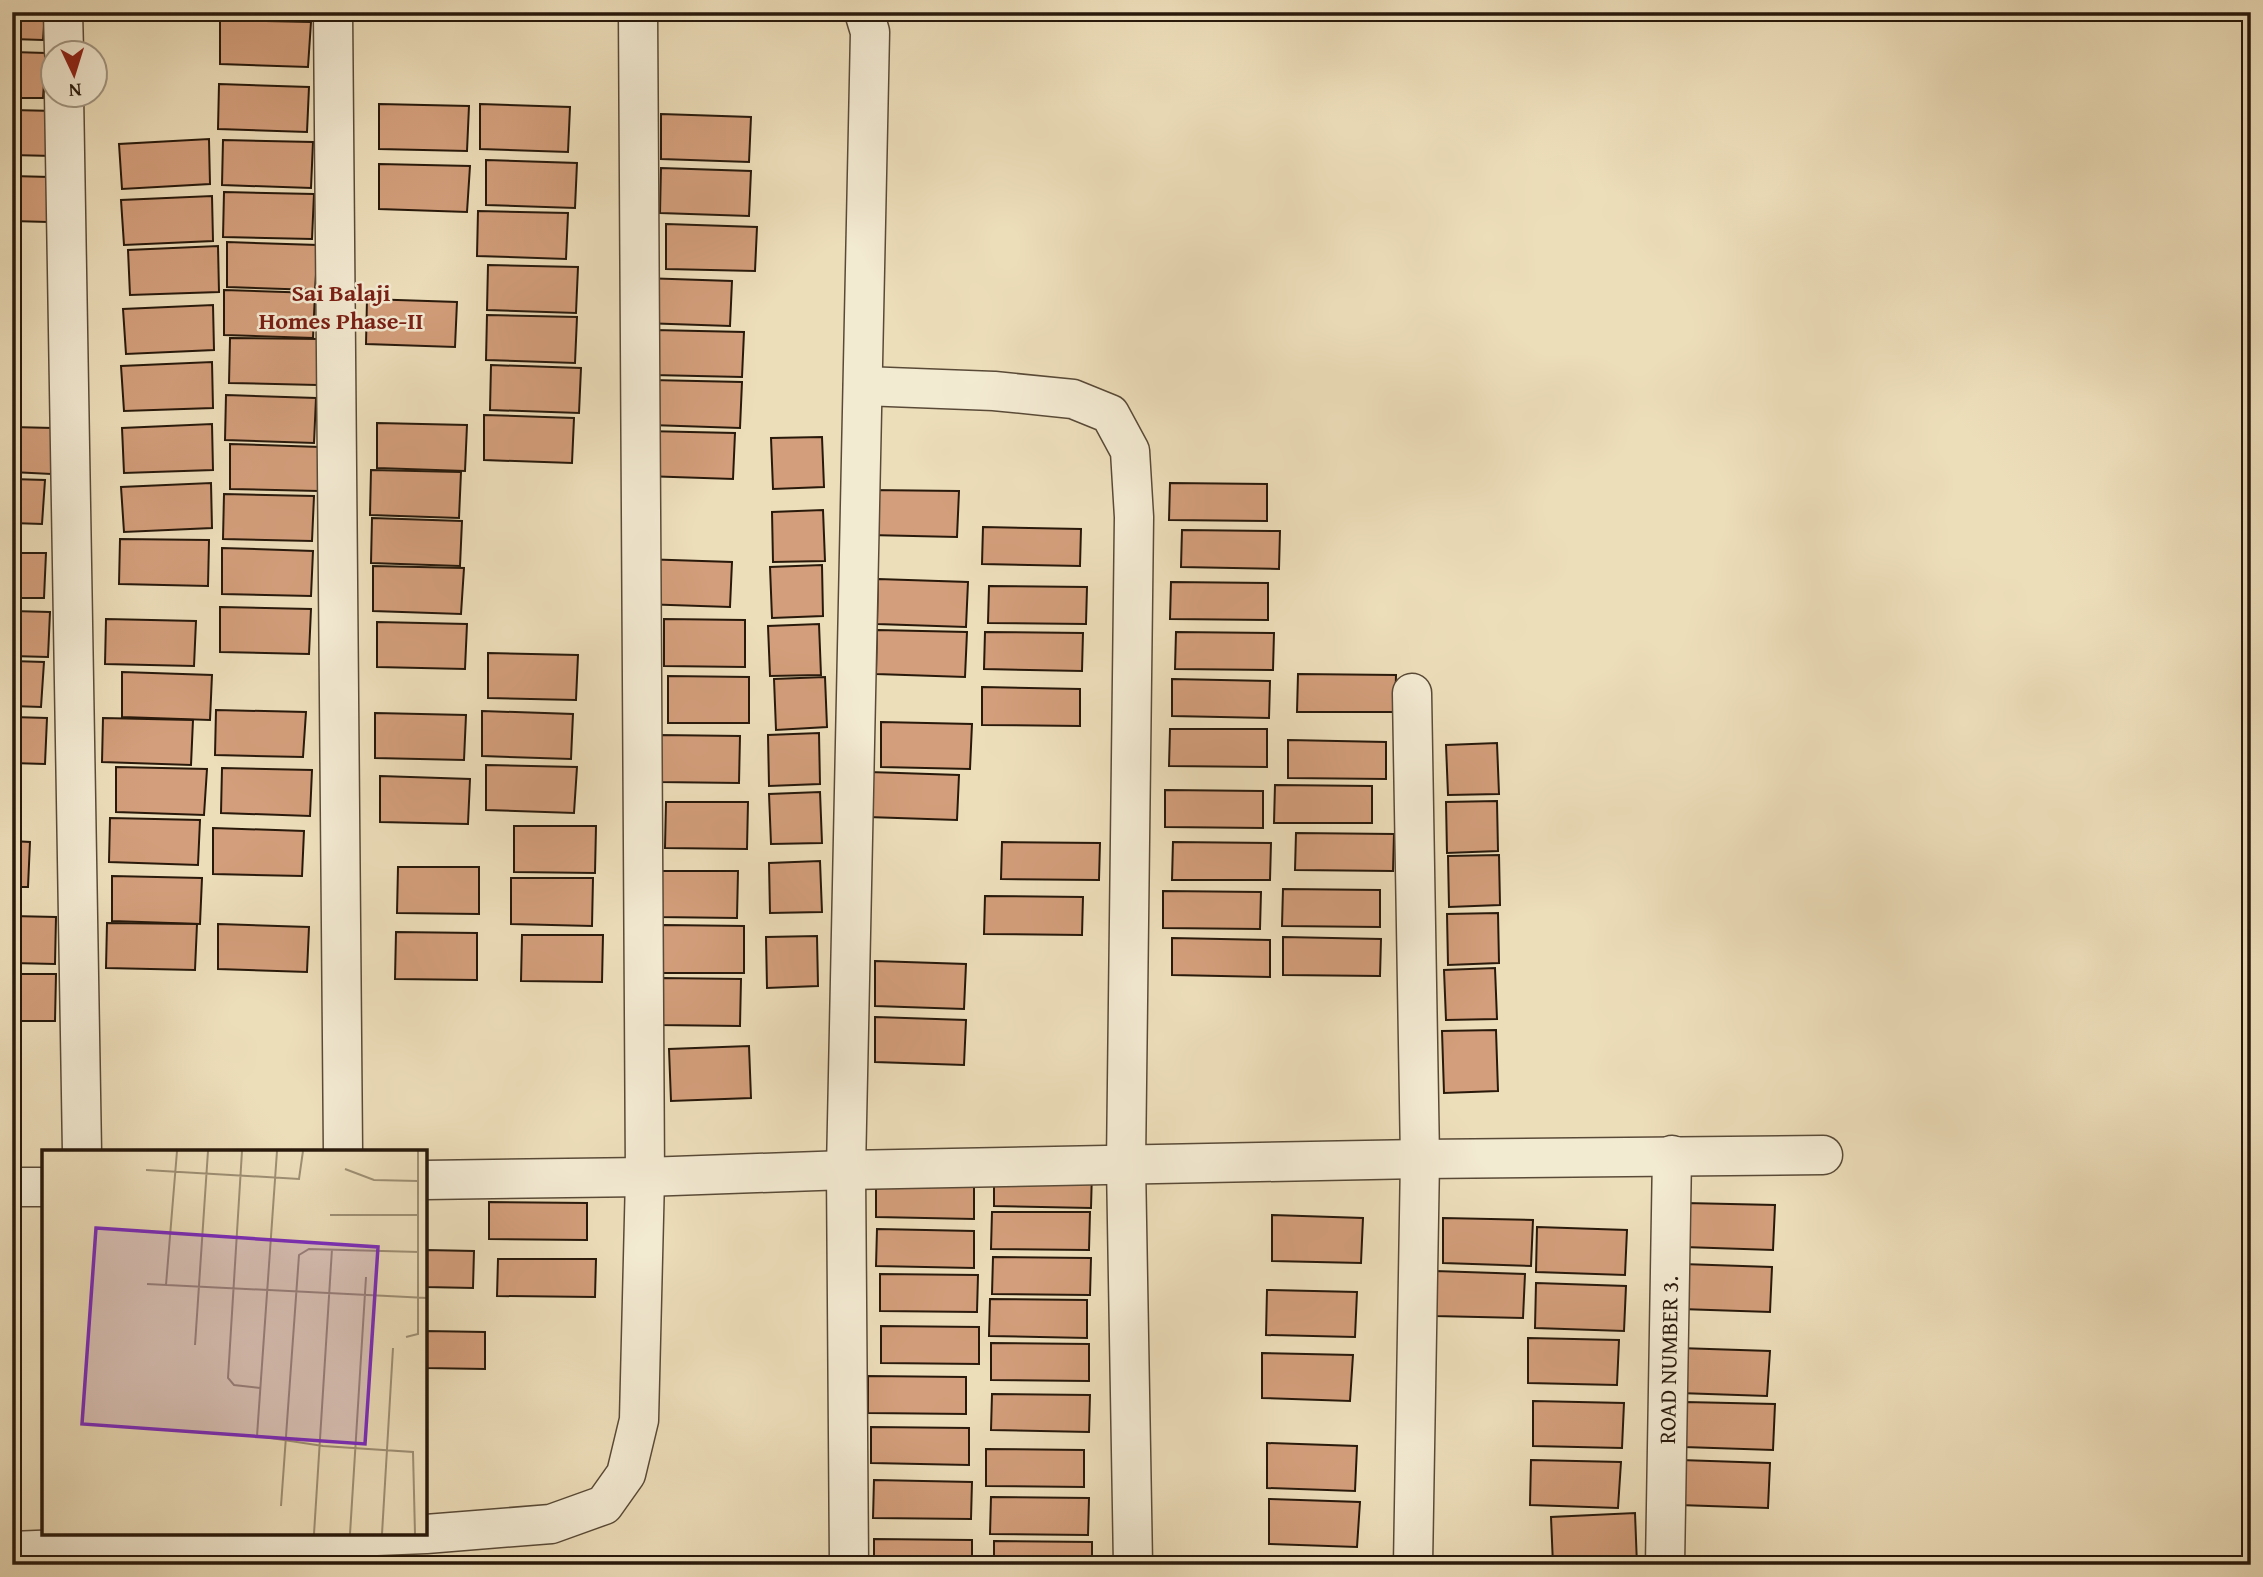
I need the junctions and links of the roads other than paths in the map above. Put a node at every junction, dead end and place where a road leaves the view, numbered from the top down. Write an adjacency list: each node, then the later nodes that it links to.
1 (63, 12): 5 (street)
2 (333, 12): 10 (street)
3 (638, 12): 16 (street)
4 (864, 12): 7 (street)
5 (64, 38)
6 (64, 108): 9 (street)
7 (863, 386): 14 (street); 15 (street)
8 (1412, 693): 13 (street)
9 (82, 1150)
10 (343, 1150)
11 (1672, 1155): 12 (street); 13 (street); 26 (street, ROAD NUMBER 3.)
12 (1824, 1155)
13 (1420, 1159): 14 (street); 25 (street)
14 (1126, 1164): 15 (street); 24 (street)
15 (846, 1170): 16 (street); 23 (street)
16 (645, 1177): 17 (street); 20 (street)
17 (427, 1180)
18 (12, 1187): 19 (street)
19 (42, 1187)
20 (427, 1534)
21 (368, 1535): 22 (street)
22 (12, 1551)
23 (849, 1565)
24 (1133, 1565)
25 (1413, 1565)
26 (1665, 1565)

